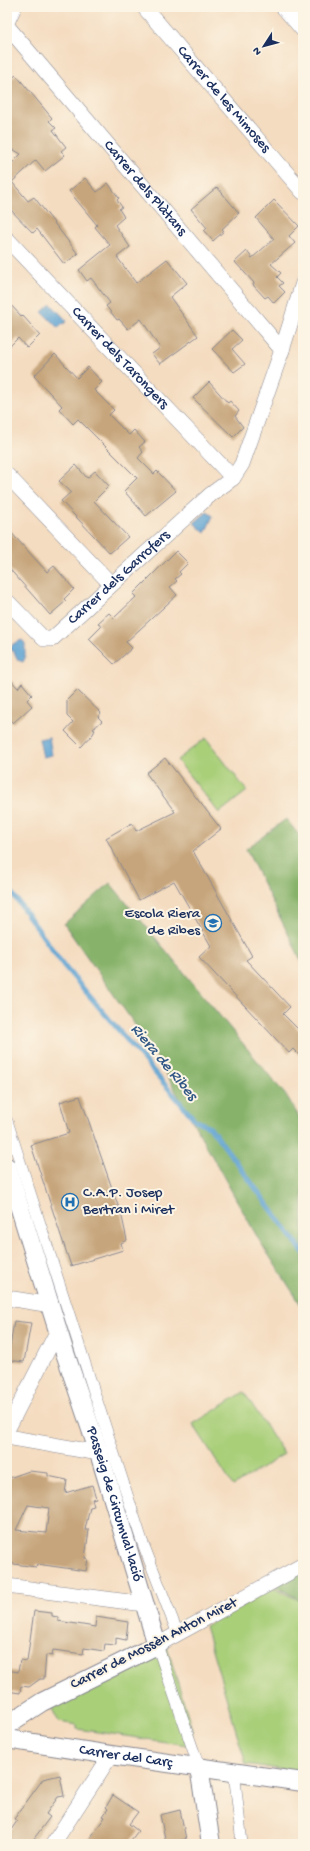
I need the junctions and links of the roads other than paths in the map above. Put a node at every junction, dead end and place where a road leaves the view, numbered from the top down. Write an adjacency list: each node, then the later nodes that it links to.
1 (14, 7): 5 (street)
2 (144, 7): 7 (street, Carrer de les Mimoses)
3 (283, 7): 4 (street)
4 (300, 20)
5 (7, 22)
6 (7, 26): 10 (street, Carrer dels Plàtans)
7 (303, 192)
8 (7, 239): 12 (street, Carrer dels Tarongers)
9 (303, 283): 10 (street)
10 (282, 350): 12 (street)
11 (7, 475): 13 (street)
12 (233, 478): 13 (street, Carrer dels Garrofers)
13 (111, 584): 14 (street, Carrer dels Garrofers)
14 (7, 601)
15 (7, 1121): 26 (street, Passeig de Circumval·lació)
16 (7, 1167): 18 (street, Passeig de Circumval·lació)
17 (7, 1298): 18 (street)
18 (51, 1305): 19 (street, Passeig de Circumval·lació)
19 (58, 1330): 20 (street); 22 (street, Passeig de Circumval·lació)
20 (7, 1430)
21 (7, 1437): 22 (street)
22 (99, 1453): 25 (street, Passeig de Circumval·lació)
23 (303, 1565): 26 (street, Carrer de Mossèn Anton Miret)
24 (7, 1586): 25 (street)
25 (144, 1604): 27 (street, Passeig de Circumval·lació)
26 (178, 1634): 27 (street, Carrer de Mossèn Anton Miret)
27 (157, 1645): 28 (street, Carrer de Mossèn Anton Miret); 31 (street, Passeig de Circumval·lació)
28 (7, 1725)
29 (7, 1739): 30 (street, Carrer del Carç)
30 (111, 1755): 31 (street, Carrer del Carç); 34 (street)
31 (199, 1767): 32 (street, Carrer del Carç); 35 (street, Passeig de Circumval·lació)
32 (239, 1772): 33 (street, Carrer del Carç); 36 (street)
33 (303, 1782)
34 (53, 1844)
35 (211, 1844)
36 (242, 1844)

